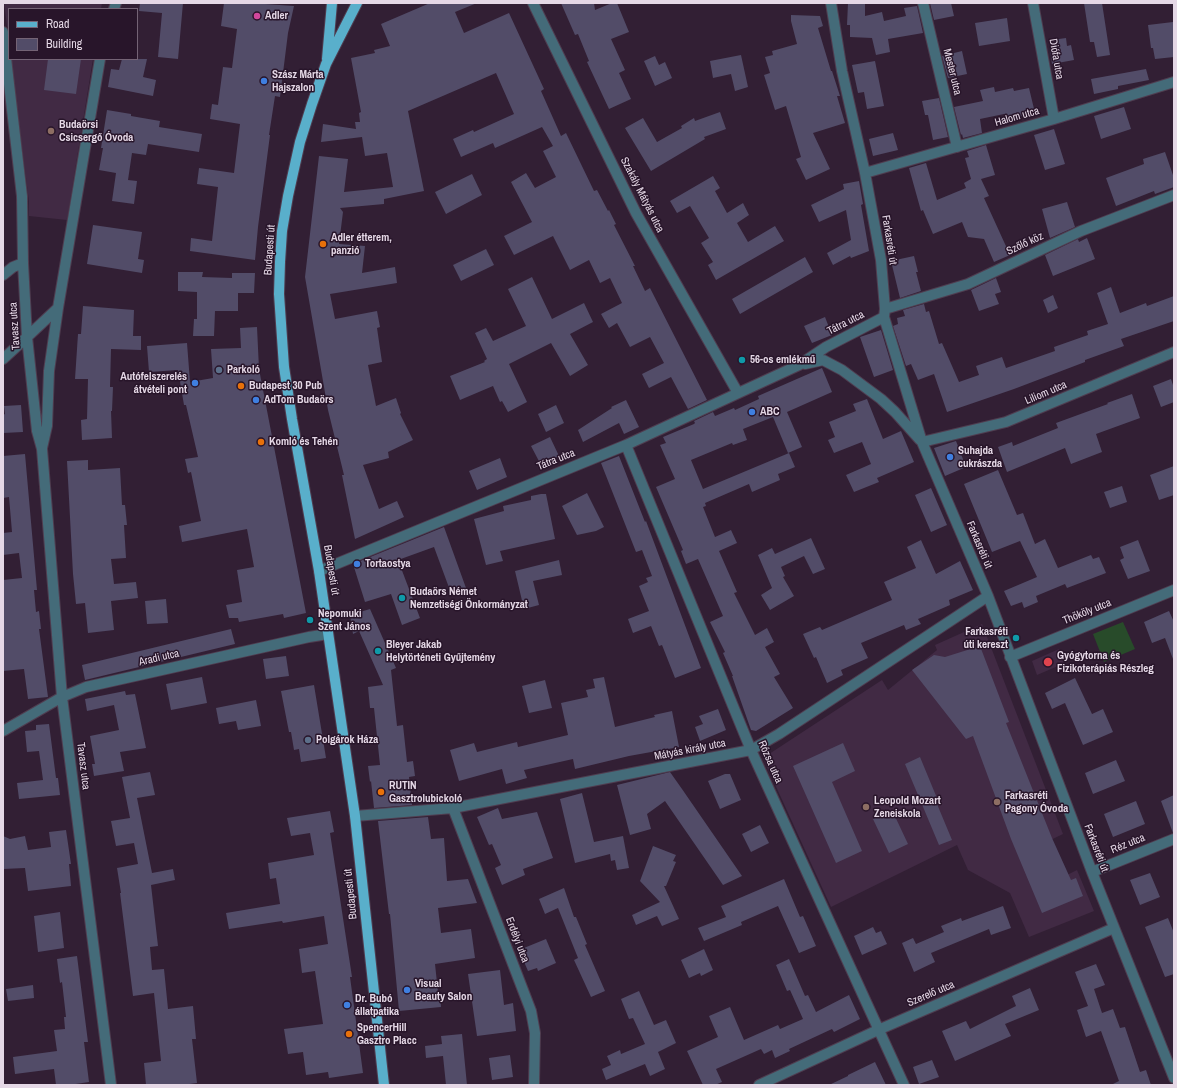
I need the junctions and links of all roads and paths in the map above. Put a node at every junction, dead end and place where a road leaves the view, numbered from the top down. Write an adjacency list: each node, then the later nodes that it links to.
1 (332, 3): 9 (main road, Budapesti út)
2 (357, 3): 9 (main road, Budapesti út)
3 (533, 3): 23 (street, Szakály Mátyás utca)
4 (831, 3): 13 (street, Farkasréti út)
5 (923, 3): 12 (street, Mester utca)
6 (1033, 3): 11 (street, Diófa utca)
7 (3, 32): 15 (street, Tavasz utca)
8 (100, 60): 17 (street, Tavasz utca)
9 (326, 64): 29 (main road, Budapesti út)
10 (1174, 82): 11 (street, Halom utca)
11 (1054, 119): 12 (street, Halom utca)
12 (957, 147): 13 (street, Halom utca)
13 (865, 173): 18 (street, Farkasréti út)
14 (1174, 195): 18 (street, Szőlő köz)
15 (23, 263): 16 (street); 19 (street, Tavasz utca)
16 (3, 275)
17 (58, 308): 19 (street); 28 (street, Tavasz utca)
18 (884, 313): 22 (street, Tátra utca); 24 (street, Farkasréti út)
19 (27, 337): 21 (street); 28 (street, Tavasz utca)
20 (1174, 352): 26 (street, Liliom utca)
21 (3, 359)
22 (799, 365): 23 (street, Tátra utca); 25 (street, Tátra utca)
23 (738, 393): 27 (street, Tátra utca)
24 (911, 406): 25 (street); 26 (street, Farkasréti út)
25 (895, 412): 26 (street, Tátra utca)
26 (922, 442): 31 (street, Farkasréti út)
27 (626, 444): 29 (street, Tátra utca); 36 (street, Rózsa utca)
28 (42, 450): 34 (street, Tavasz utca)
29 (319, 571): 32 (main road, Budapesti út)
30 (1174, 590): 33 (street, Thököly utca)
31 (988, 596): 33 (street, Farkasréti út); 36 (street, Mátyás király utca)
32 (328, 634): 34 (street, Aradi utca); 38 (main road, Budapesti út)
33 (1010, 657): 40 (street, Farkasréti út)
34 (62, 697): 35 (street, Aradi utca); 44 (street, Tavasz utca)
35 (3, 731)
36 (751, 750): 37 (street, Mátyás király utca); 42 (street, Rózsa utca)
37 (453, 808): 38 (street, Mátyás király utca); 46 (street, Erdélyi utca)
38 (355, 816): 45 (main road, Budapesti út)
39 (1174, 839): 40 (street, Réz utca)
40 (1092, 872): 41 (street, Farkasréti út)
41 (1114, 928): 42 (street, Szerelő utca); 43 (street, Farkasréti út)
42 (878, 1030): 47 (street, Szerelő utca); 48 (street, Rózsa utca)
43 (1174, 1078)
44 (111, 1085)
45 (384, 1085)
46 (534, 1085)
47 (759, 1085)
48 (904, 1085)

